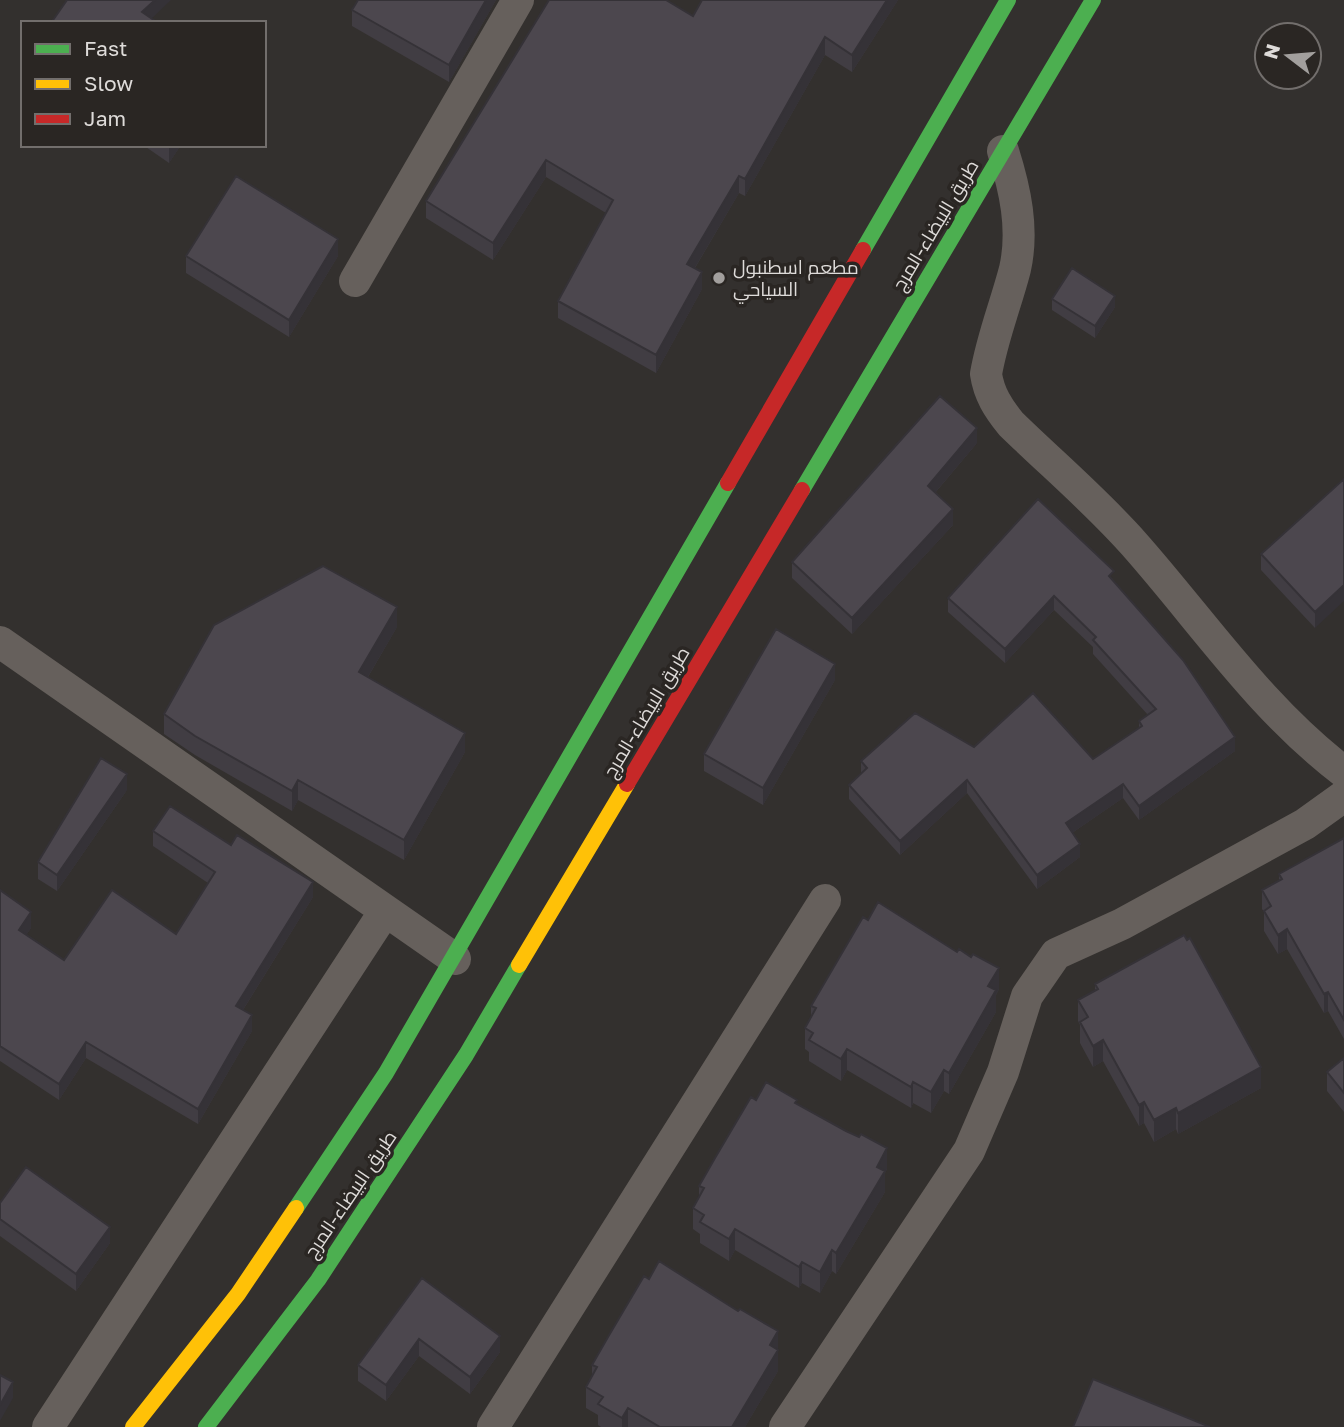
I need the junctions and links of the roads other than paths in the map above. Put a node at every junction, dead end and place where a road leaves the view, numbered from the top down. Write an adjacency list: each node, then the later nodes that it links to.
1 (518, 0): 5 (street)
2 (1008, 0): 11 (highway, طريق البيضاء-المرج)
3 (1093, 0): 4 (highway, طريق البيضاء-المرج)
4 (1003, 151): 7 (street); 15 (highway, طريق البيضاء-المرج)
5 (355, 281)
6 (0, 642): 10 (street)
7 (1344, 772)
8 (1344, 796): 16 (street)
9 (825, 900): 12 (street)
10 (385, 911): 11 (street); 13 (street)
11 (455, 959): 14 (highway, طريق البيضاء-المرج)
12 (496, 1426)
13 (48, 1427)
14 (133, 1427)
15 (206, 1427)
16 (785, 1427)

